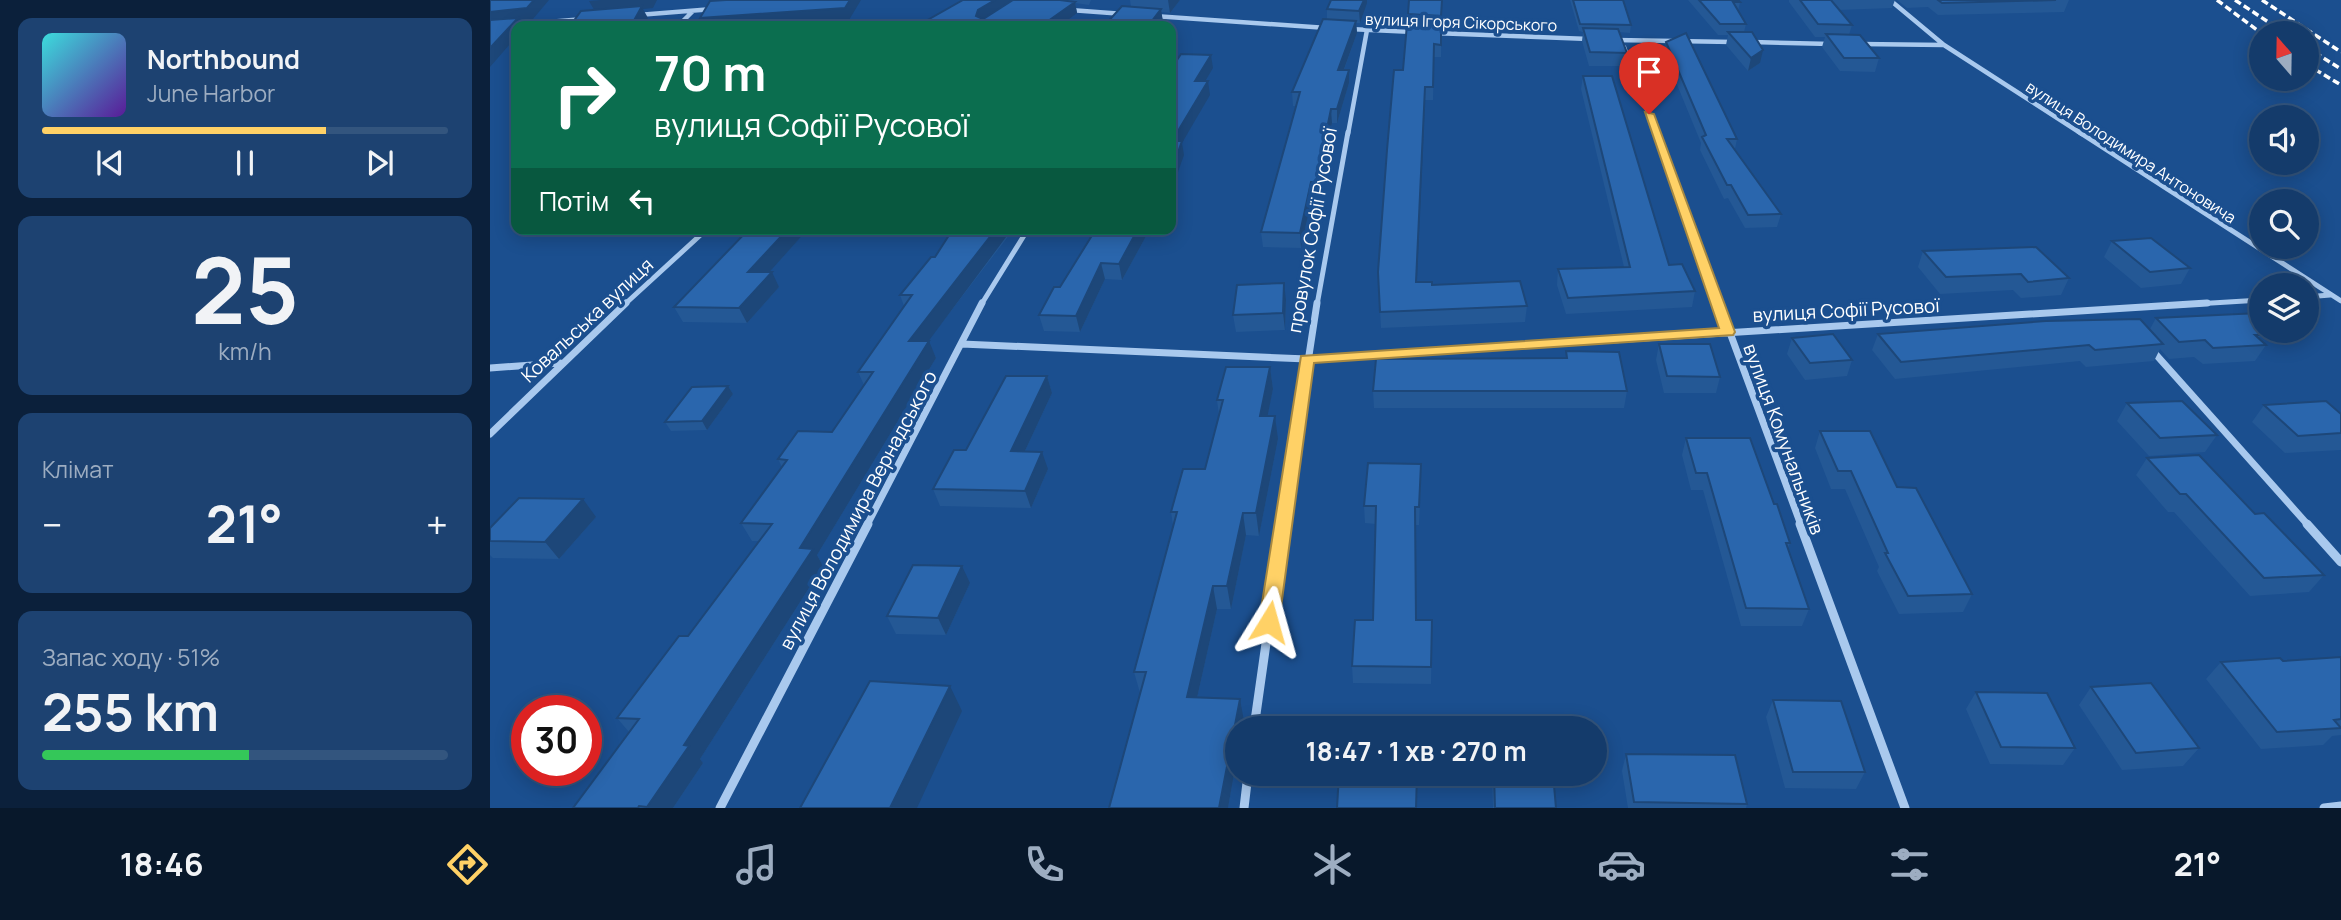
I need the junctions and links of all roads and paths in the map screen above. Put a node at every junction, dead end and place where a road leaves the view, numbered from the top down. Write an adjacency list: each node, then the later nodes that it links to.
1 (1890, 0): 21 (street, вулиця Володимира Антоновича)
2 (719, 8): 4 (street)
3 (1060, 8): 5 (street)
4 (694, 10): 6 (street); 11 (street)
5 (1137, 15)
6 (626, 16)
7 (1150, 16): 8 (street, вулиця Ігоря Сікорського)
8 (1173, 17): 12 (street); 15 (street, вулиця Ігоря Сікорського)
9 (585, 19): 10 (street)
10 (562, 21)
11 (683, 21)
12 (1170, 21)
13 (511, 25): 14 (street)
14 (504, 26)
15 (1367, 30): 16 (street, вулиця Ігоря Сікорського); 33 (street, провулок Софії Русової)
16 (1600, 39)
17 (1611, 40): 18 (street)
18 (1621, 40): 19 (street); 30 (street, вулиця Комунальників)
19 (1836, 44)
20 (1850, 44): 21 (street)
21 (1944, 45): 24 (street, вулиця Володимира Антоновича)
22 (700, 235): 34 (street, Ковальська вулиця)
23 (1024, 235): 32 (street, вулиця Володимира Вернадського)
24 (2331, 295): 25 (street); 27 (street, вулиця Володимира Антоновича)
25 (2319, 296)
26 (2249, 301): 28 (street, вулиця Софії Русової)
27 (2341, 301)
28 (2116, 309): 29 (street); 30 (street, вулиця Софії Русової)
29 (2125, 319)
30 (1728, 332): 33 (street, вулиця Софії Русової); 43 (street, вулиця Комунальників)
31 (2143, 340): 37 (street)
32 (962, 344): 33 (street, вулиця Софії Русової); 41 (street, вулиця Володимира Вернадського)
33 (1307, 359): 38 (street, провулок Софії Русової)
34 (561, 363): 35 (street); 36 (street, Ковальська вулиця)
35 (490, 368)
36 (490, 434)
37 (2341, 562)
38 (1256, 716)
39 (1247, 786): 42 (street)
40 (2341, 806): 44 (street)
41 (720, 808)
42 (1244, 808)
43 (1905, 808)
44 (2325, 808)

